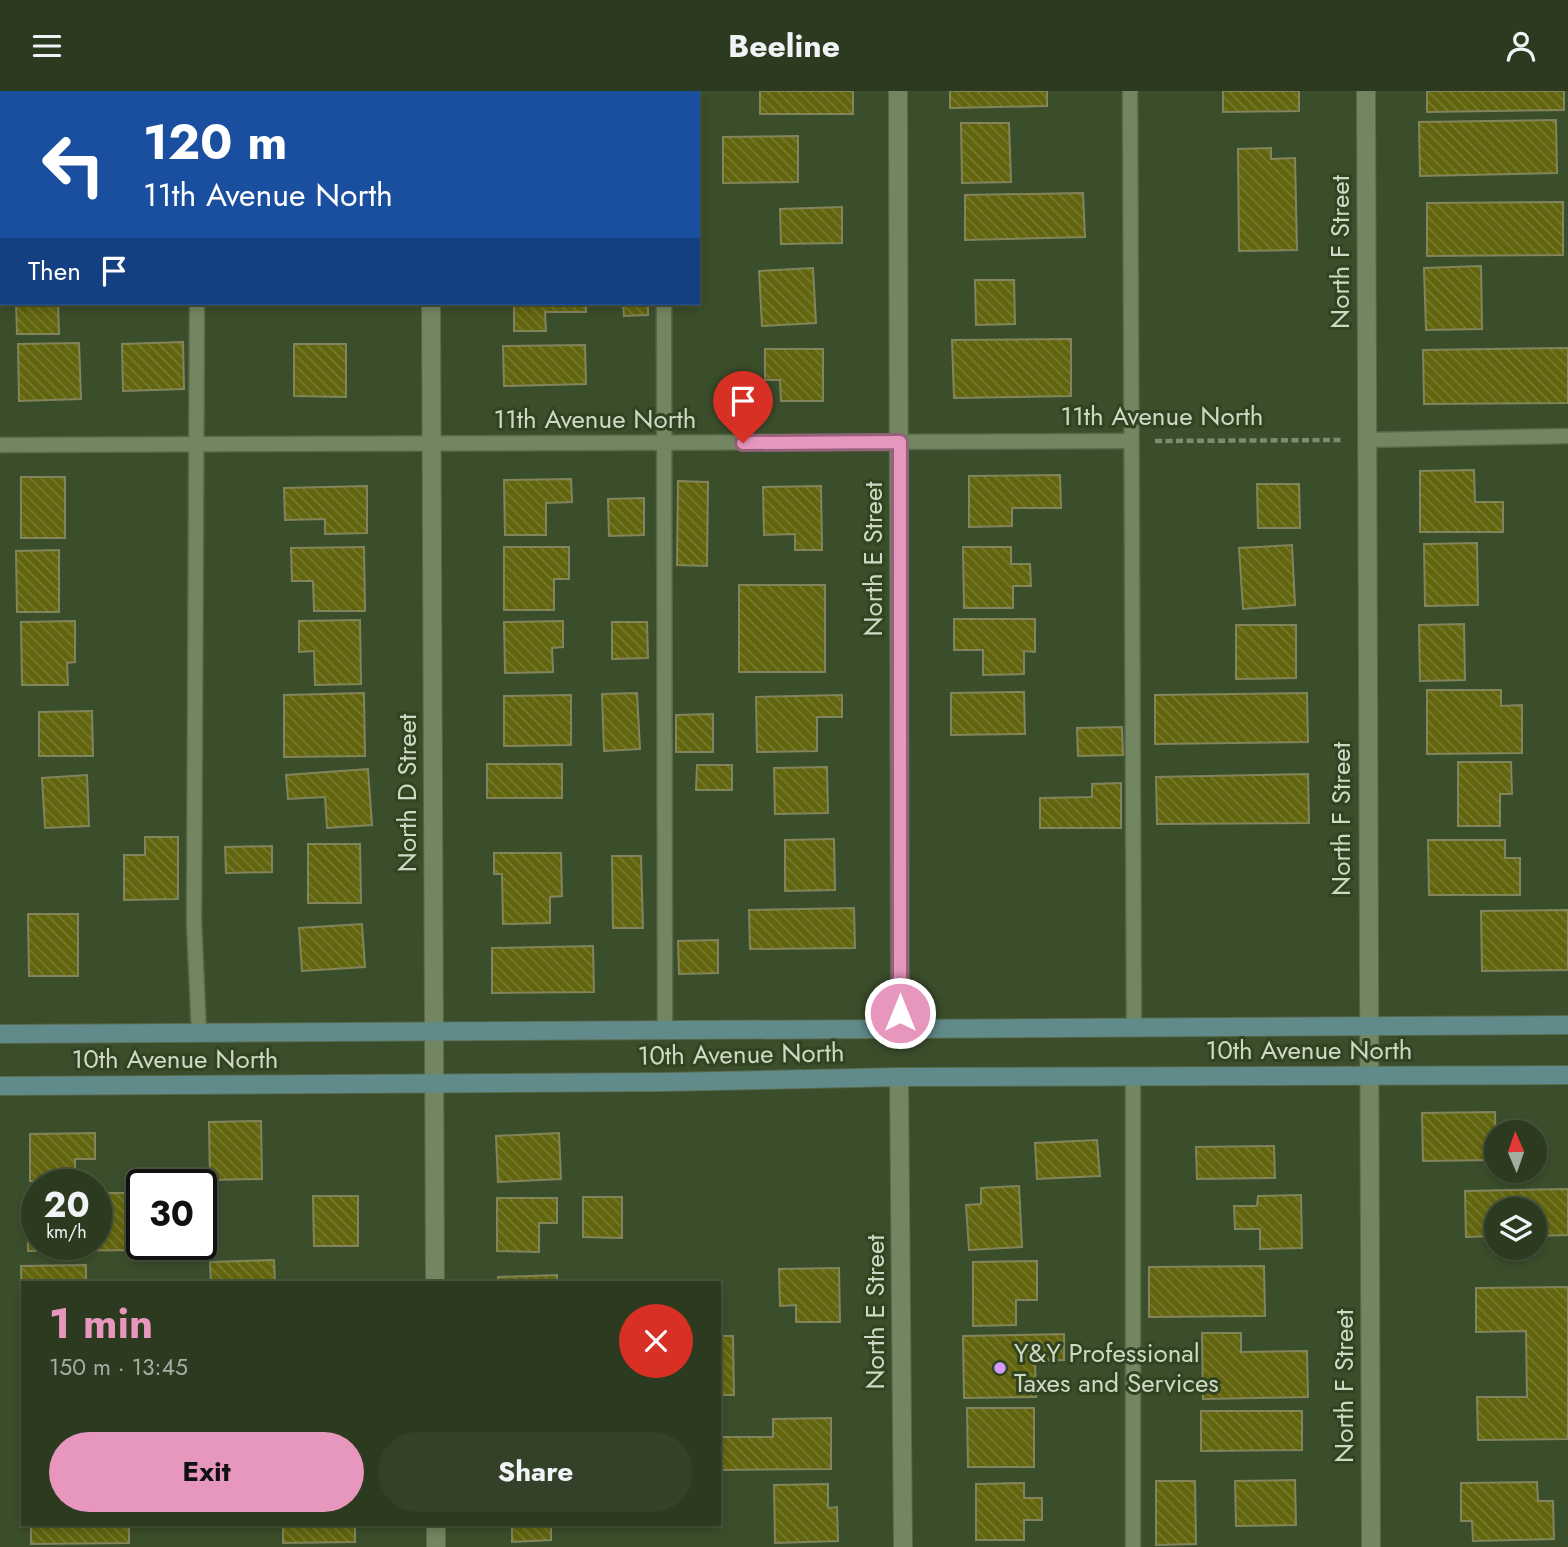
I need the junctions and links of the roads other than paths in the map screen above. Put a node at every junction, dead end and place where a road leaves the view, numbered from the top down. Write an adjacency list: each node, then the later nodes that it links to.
1 (898, 91): 10 (street, North E Street)
2 (1130, 91): 9 (lane)
3 (1366, 91): 8 (street, North F Street)
4 (197, 305): 13 (lane)
5 (431, 305): 12 (street, North D Street)
6 (664, 305): 11 (lane)
7 (1568, 436): 8 (lane)
8 (1367, 440): 16 (street, North F Street)
9 (1131, 441): 10 (lane, 11th Avenue North); 17 (lane)
10 (900, 442): 11 (lane, 11th Avenue North); 18 (street, North E Street)
11 (664, 443): 12 (lane, 11th Avenue North); 19 (lane)
12 (432, 444): 13 (lane, 11th Avenue North); 21 (street, North D Street)
13 (197, 445): 14 (lane, 11th Avenue North); 20 (lane)
14 (0, 446)
15 (1568, 1025): 16 (main road, 10th Avenue North)
16 (1368, 1026): 17 (main road, 10th Avenue North); 24 (street, North F Street)
17 (1134, 1027): 18 (main road, 10th Avenue North)
18 (900, 1028): 19 (main road, 10th Avenue North)
19 (665, 1031): 21 (main road, 10th Avenue North)
20 (199, 1033): 21 (main road, 10th Avenue North); 22 (main road, 10th Avenue North)
21 (433, 1033): 27 (street, North D Street)
22 (0, 1034)
23 (1568, 1075): 24 (main road, 10th Avenue North)
24 (1368, 1076): 26 (main road, 10th Avenue North); 34 (street, North F Street)
25 (899, 1077): 26 (main road, 10th Avenue North); 27 (main road, 10th Avenue North); 32 (street, North E Street)
26 (1133, 1077): 33 (lane)
27 (434, 1084): 28 (main road, 10th Avenue North); 29 (street, North D Street)
28 (0, 1086)
29 (435, 1281)
30 (436, 1526): 31 (street)
31 (436, 1547)
32 (903, 1547)
33 (1133, 1547)
34 (1371, 1547)

